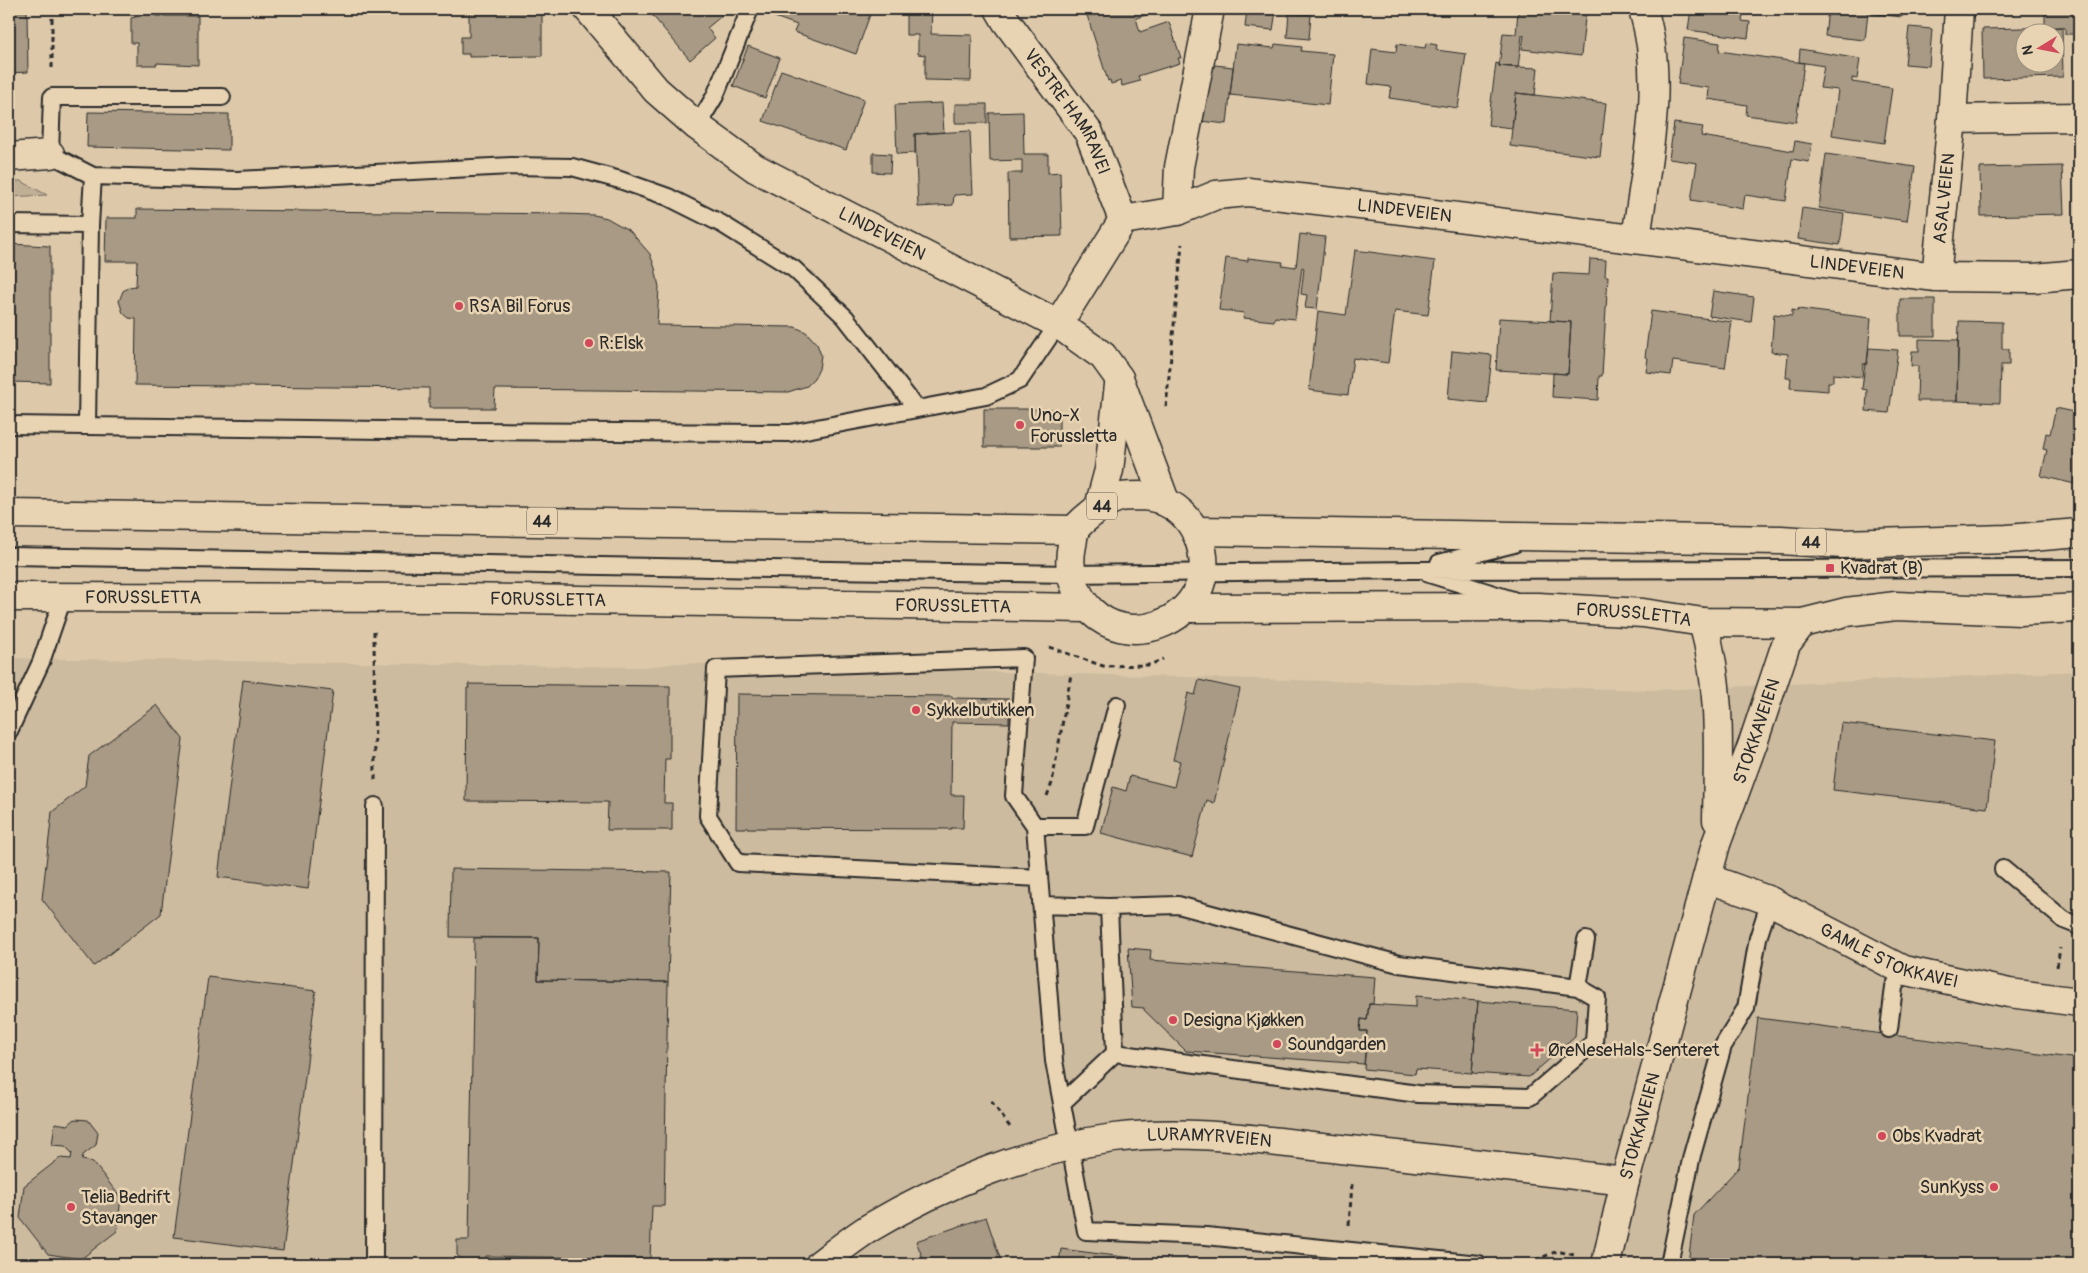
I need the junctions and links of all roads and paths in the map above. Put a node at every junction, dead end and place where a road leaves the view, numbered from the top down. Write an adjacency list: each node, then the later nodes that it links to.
1 (52, 9): 8 (path)
2 (588, 9): 12 (street, LINDEVEIEN)
3 (750, 9): 12 (lane)
4 (998, 9): 17 (street, VESTRE HAMRAVEI)
5 (1210, 9): 16 (street)
6 (1643, 9): 20 (street)
7 (1959, 9): 11 (street, ASALVEIEN)
8 (52, 97): 9 (lane); 13 (lane)
9 (222, 97)
10 (2079, 117): 11 (street)
11 (1952, 119): 22 (street, ASALVEIEN)
12 (697, 126): 23 (street, LINDEVEIEN)
13 (50, 154): 14 (street); 15 (lane)
14 (9, 157)
15 (93, 176): 19 (lane); 25 (lane)
16 (1177, 211): 17 (street, LINDEVEIEN); 20 (street, LINDEVEIEN); 26 (path)
17 (1123, 220): 23 (street)
18 (9, 224): 19 (lane)
19 (90, 225): 28 (lane)
20 (1636, 239): 22 (street, LINDEVEIEN)
21 (2079, 274): 22 (street, LINDEVEIEN)
22 (1936, 277)
23 (1058, 324): 24 (street, LINDEVEIEN); 25 (lane)
24 (1119, 378): 29 (street, LINDEVEIEN); 30 (street)
25 (917, 409): 28 (lane)
26 (1165, 415)
27 (9, 425): 28 (lane)
28 (87, 426)
29 (1165, 502): 30 (street, 44); 33 (street, 44)
30 (1099, 507): 32 (street, 44)
31 (9, 514): 32 (street, 44)
32 (1075, 530): 40 (street, 44)
33 (1196, 531): 35 (street, 44); 39 (street, 44)
34 (2079, 533): 35 (street, 44)
35 (1543, 537): 38 (lane)
36 (9, 556): 40 (lane)
37 (2079, 568): 38 (lane)
38 (1412, 570): 39 (lane); 43 (lane)
39 (1204, 571): 40 (lane); 45 (street, 44)
40 (1070, 574): 44 (street, 44)
41 (9, 597): 42 (street, FORUSSLETTA)
42 (63, 598): 44 (street, FORUSSLETTA); 52 (lane)
43 (1538, 607): 45 (street, FORUSSLETTA); 47 (street, FORUSSLETTA)
44 (1087, 608): 45 (street, 44)
45 (1186, 608)
46 (2079, 608): 48 (street, FORUSSLETTA)
47 (1703, 622): 48 (street, FORUSSLETTA); 55 (street, STOKKAVEIEN)
48 (1802, 623): 55 (street, STOKKAVEIEN)
49 (374, 625): 53 (path)
50 (1071, 674): 54 (path)
51 (1118, 704): 54 (lane)
52 (9, 731)
53 (375, 806): 77 (lane)
54 (1035, 826): 57 (lane); 57 (lane)
55 (1716, 844): 58 (street, STOKKAVEIEN)
56 (2003, 869): 62 (lane)
57 (1039, 878): 60 (lane)
58 (1707, 878): 59 (street, GAMLE STOKKAVEI); 74 (street, STOKKAVEIEN)
59 (1770, 901): 64 (street, GAMLE STOKKAVEI); 82 (lane)
60 (1041, 906): 61 (lane); 70 (lane)
61 (1109, 907): 65 (lane); 68 (lane)
62 (2079, 926)
63 (1586, 940): 65 (lane)
64 (1903, 970): 66 (street, GAMLE STOKKAVEI); 67 (lane)
65 (1578, 987): 68 (lane)
66 (2079, 1002)
67 (1889, 1029)
68 (1115, 1053): 70 (lane)
69 (991, 1101): 71 (path)
70 (1062, 1103): 72 (lane)
71 (1010, 1127)
72 (1069, 1147): 74 (street, LURAMYRVEIEN); 75 (lane); 78 (street, LURAMYRVEIEN)
73 (1353, 1176): 75 (path)
74 (1625, 1181): 81 (street, STOKKAVEIEN)
75 (1347, 1251): 79 (lane)
76 (1580, 1256): 80 (path)
77 (374, 1264)
78 (820, 1264)
79 (1479, 1264)
80 (1527, 1264)
81 (1606, 1264)
82 (1669, 1264)

